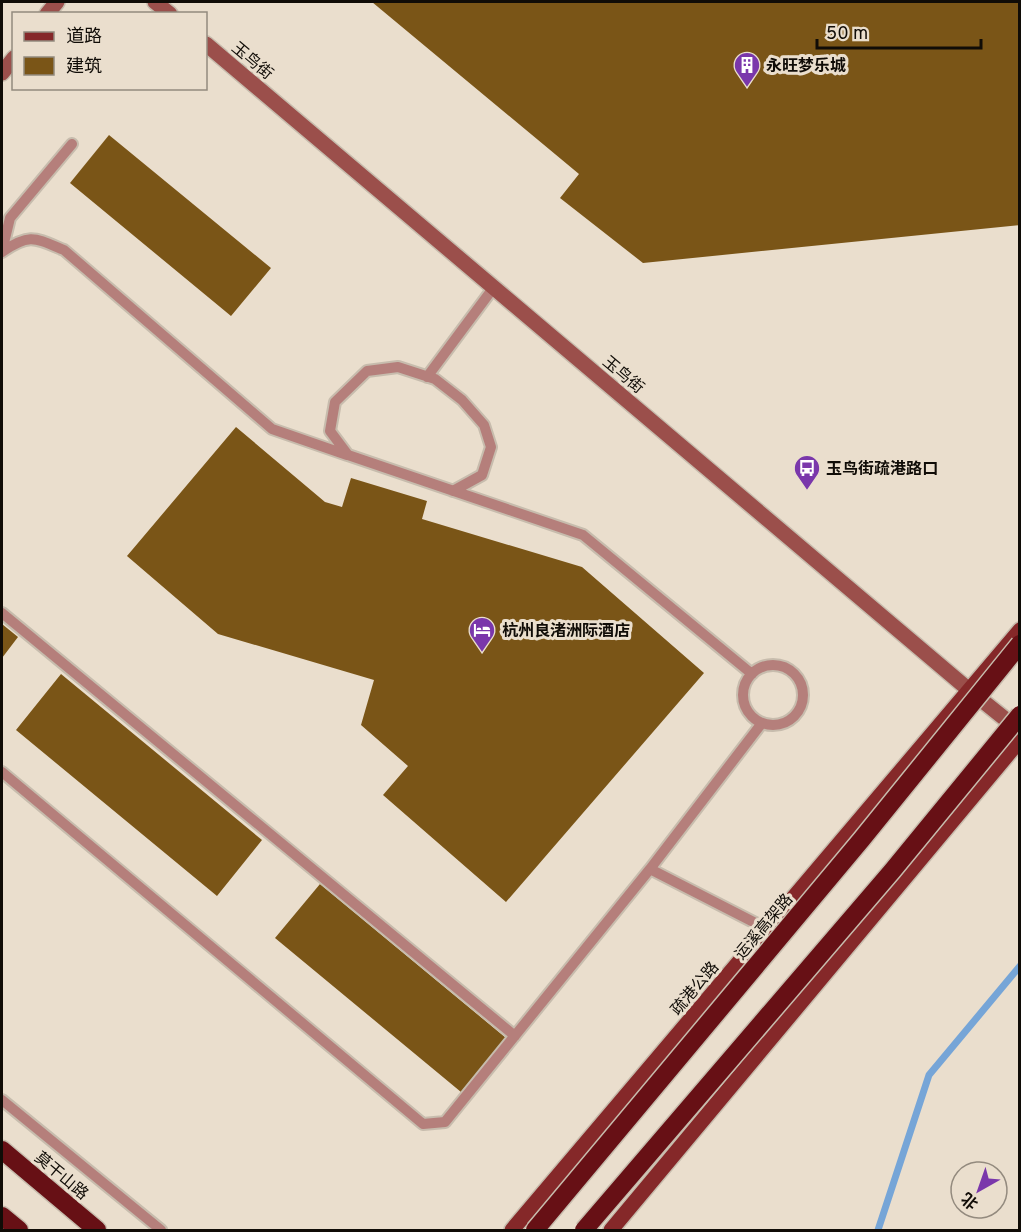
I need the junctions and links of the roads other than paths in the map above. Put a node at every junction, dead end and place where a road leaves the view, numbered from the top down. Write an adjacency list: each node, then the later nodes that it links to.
1 (155, 2): 2 (street)
2 (168, 12)
3 (207, 45): 8 (street, 玉鸟街)
4 (12, 60): 5 (street)
5 (2, 73)
6 (72, 144): 7 (lane)
7 (2, 252): 10 (lane)
8 (494, 287): 9 (lane); 16 (street, 玉鸟街)
9 (427, 377): 10 (lane); 11 (lane)
10 (348, 455): 11 (lane)
11 (453, 491): 15 (lane)
12 (2, 613): 24 (lane)
13 (1020, 630): 16 (main road, 疏港公路)
14 (1020, 644): 32 (highway, 运溪高架路, bridge)
15 (752, 674): 18 (lane); 18 (lane)
16 (969, 690): 19 (street, 玉鸟街); 23 (main road, 疏港公路)
17 (1020, 715): 33 (highway, bridge)
18 (762, 723): 22 (lane)
19 (1020, 731)
20 (1020, 740): 34 (main road)
21 (2, 772): 24 (lane)
22 (650, 869): 23 (lane); 24 (lane)
23 (767, 929): 31 (main road, 疏港公路)
24 (515, 1036)
25 (2, 1100): 30 (lane)
26 (2, 1150): 29 (highway, 莫干山路)
27 (2, 1216): 28 (highway)
28 (19, 1230)
29 (97, 1230)
30 (161, 1230)
31 (512, 1230)
32 (534, 1230)
33 (584, 1230)
34 (611, 1230)

